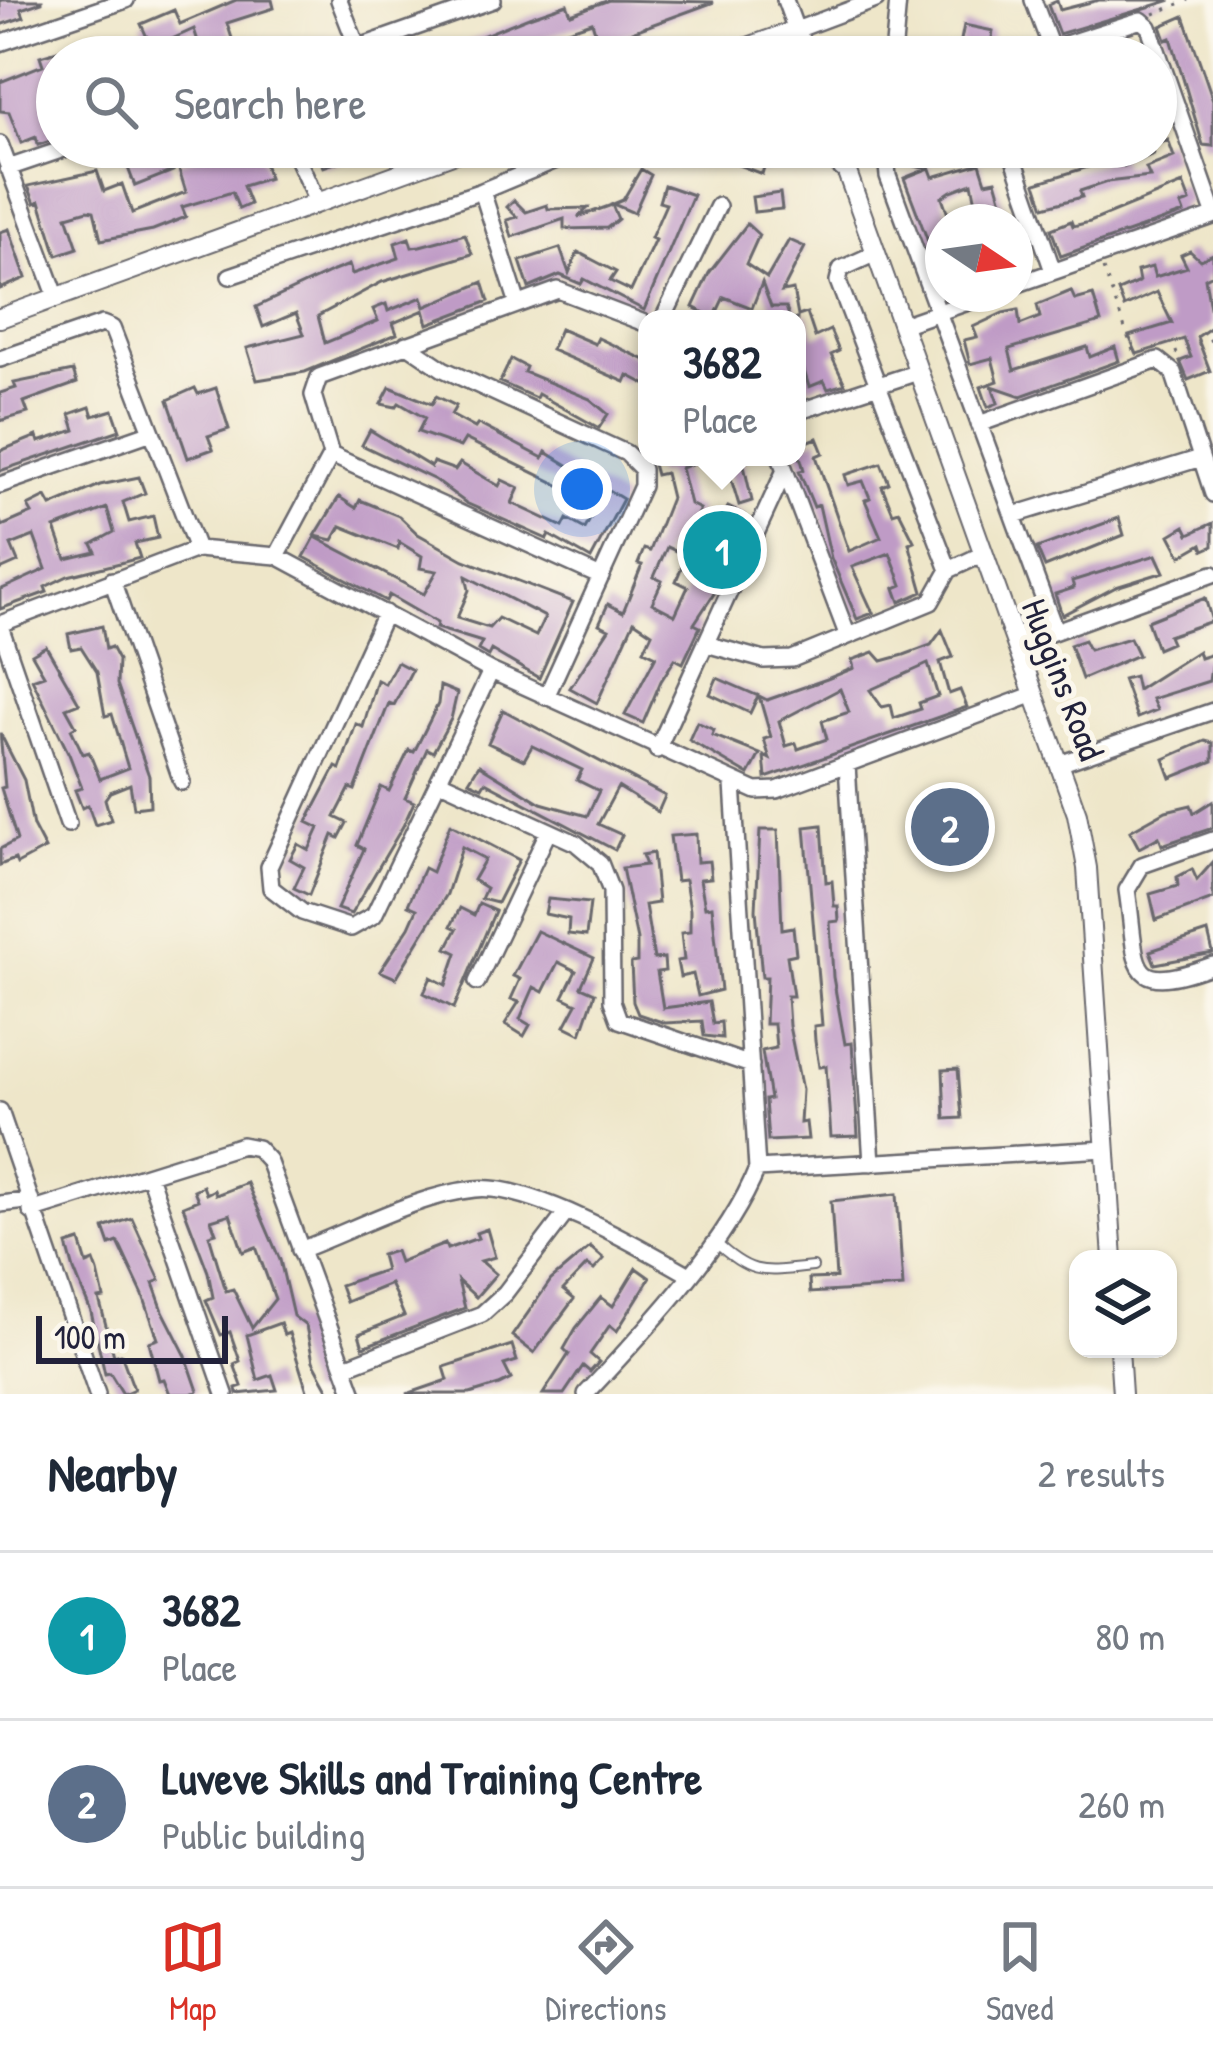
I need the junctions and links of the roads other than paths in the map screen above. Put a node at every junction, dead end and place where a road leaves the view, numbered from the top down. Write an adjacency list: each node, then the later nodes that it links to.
1 (126, 0): 17 (street)
2 (340, 0): 9 (street)
3 (493, 0): 10 (street)
4 (785, 0): 8 (street)
5 (876, 0): 8 (street)
6 (898, 0): 13 (street)
7 (1034, 0): 14 (street)
8 (796, 30): 11 (street); 12 (street)
9 (353, 36)
10 (400, 36)
11 (779, 36)
12 (798, 36)
13 (895, 36)
14 (1047, 36)
15 (1083, 36): 16 (street)
16 (1148, 36)
17 (0, 43)
18 (1177, 106): 35 (street)
19 (0, 144): 29 (street)
20 (36, 159): 29 (street)
21 (301, 168): 33 (street)
22 (406, 168): 30 (street)
23 (415, 168): 30 (street)
24 (537, 168): 32 (street)
25 (841, 168): 31 (street)
26 (845, 168): 31 (street, Huggins Road)
27 (887, 168): 43 (street)
28 (1017, 168): 37 (street)
29 (8, 169): 40 (street)
30 (407, 171): 33 (street)
31 (848, 176): 36 (street, Huggins Road)
32 (482, 191): 38 (street); 41 (street)
33 (316, 202): 40 (street)
34 (718, 206): 42 (street)
35 (1213, 213): 37 (street)
36 (876, 253): 46 (street, Huggins Road); 50 (street)
37 (1053, 271): 39 (street)
38 (230, 276)
39 (1033, 278)
40 (57, 298): 44 (street)
41 (517, 301): 45 (street); 47 (street)
42 (667, 310)
43 (941, 313): 46 (street); 52 (street)
44 (0, 318)
45 (638, 320)
46 (902, 325): 49 (street, Huggins Road)
47 (406, 344): 54 (street); 66 (street)
48 (0, 359): 53 (street)
49 (918, 372): 50 (street); 62 (street, Huggins Road)
50 (878, 385): 51 (street); 64 (street)
51 (806, 409)
52 (979, 424): 55 (street); 60 (street)
53 (148, 433): 58 (street); 61 (street)
54 (332, 454): 63 (street); 66 (street)
55 (1201, 458): 59 (street); 60 (street)
56 (781, 466): 72 (street)
57 (783, 466): 71 (street)
58 (0, 485)
59 (1213, 494)
60 (1014, 515): 70 (street)
61 (197, 549): 63 (street); 67 (street)
62 (981, 555): 64 (street); 73 (street, Huggins Road)
63 (277, 556): 68 (street)
64 (949, 570): 71 (street)
65 (1213, 574): 70 (street)
66 (601, 577): 76 (street)
67 (112, 580): 69 (street); 82 (street)
68 (385, 614): 74 (street); 81 (street)
69 (0, 625): 84 (street)
70 (1054, 630): 73 (street)
71 (847, 634): 72 (street)
72 (706, 644): 78 (street)
73 (1017, 646): 75 (street, Huggins Road)
74 (491, 671): 76 (street); 81 (street)
75 (1032, 695): 79 (street, Huggins Road); 80 (street)
76 (546, 697): 78 (street)
77 (1213, 711): 79 (street)
78 (657, 750): 83 (street)
79 (1062, 763): 91 (street, Huggins Road)
80 (847, 765): 83 (street); 92 (street)
81 (440, 781): 85 (street)
82 (182, 782)
83 (734, 784): 89 (street)
84 (68, 824)
85 (548, 832): 88 (street); 89 (street)
86 (1213, 840): 87 (street)
87 (1213, 965)
88 (477, 982)
89 (751, 1065): 93 (street)
90 (0, 1112): 96 (street)
91 (1106, 1149): 92 (street); 100 (street, Huggins Road)
92 (872, 1163): 93 (street)
93 (757, 1169): 98 (street)
94 (149, 1175): 96 (street); 99 (street); 106 (street)
95 (0, 1204): 96 (street)
96 (28, 1206): 105 (street)
97 (566, 1213): 99 (street); 102 (street); 104 (street)
98 (712, 1240): 101 (lane); 102 (street)
99 (300, 1250): 104 (street)
100 (1112, 1250)
101 (813, 1267)
102 (688, 1274): 108 (street)
103 (1120, 1358): 109 (street)
104 (344, 1367): 107 (street)
105 (97, 1394)
106 (225, 1394)
107 (354, 1394)
108 (586, 1394)
109 (1122, 1394)

